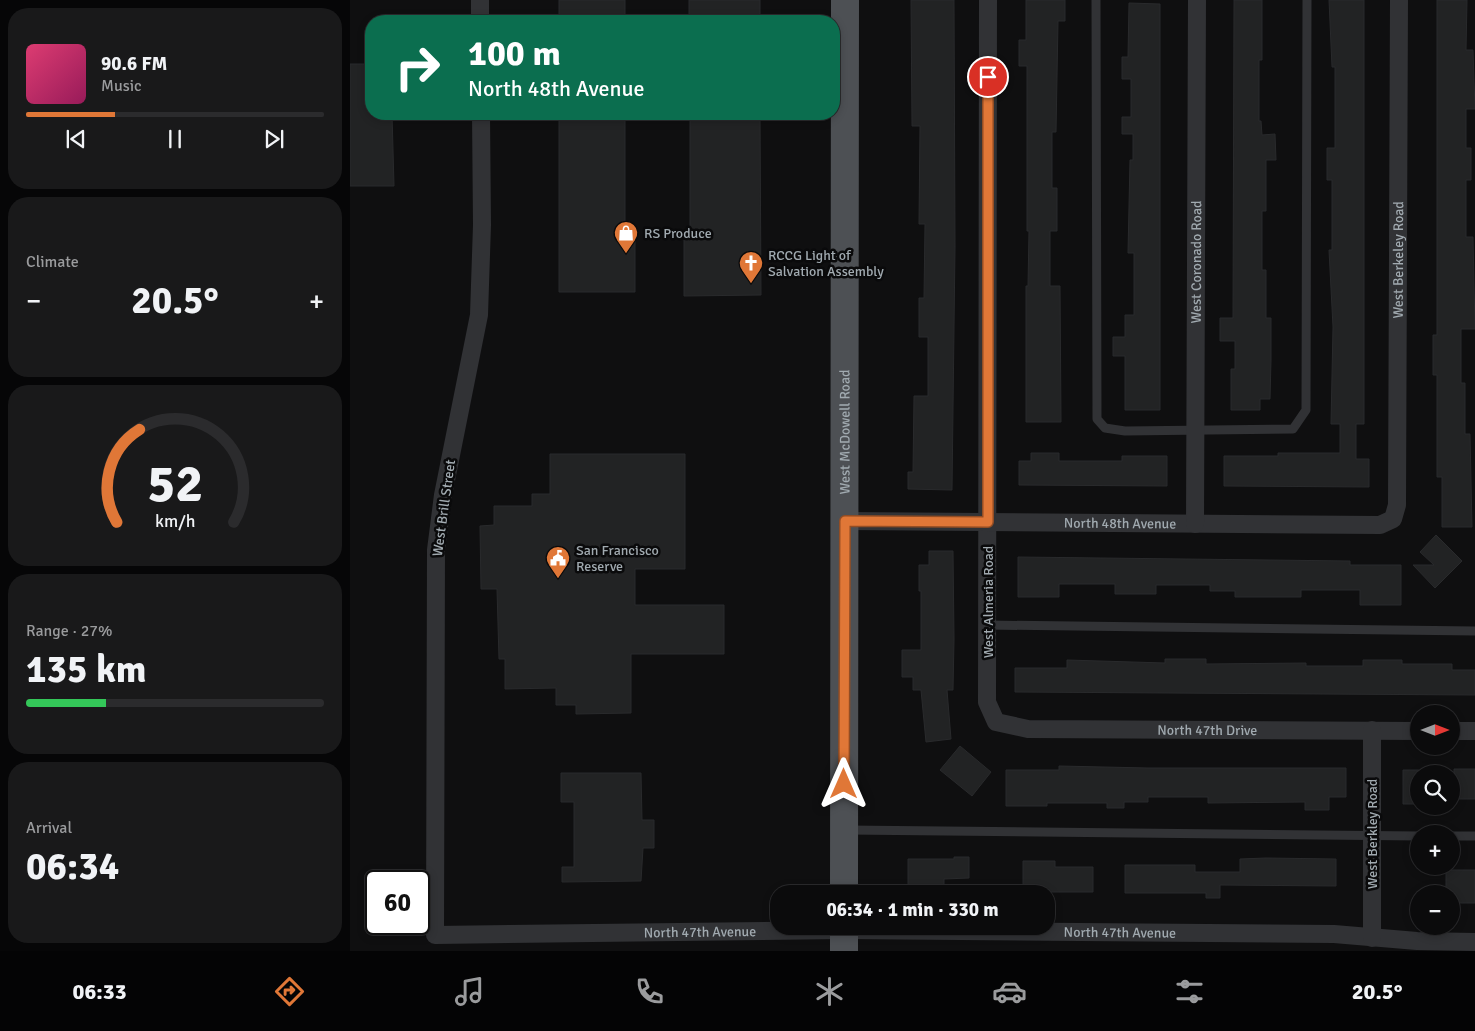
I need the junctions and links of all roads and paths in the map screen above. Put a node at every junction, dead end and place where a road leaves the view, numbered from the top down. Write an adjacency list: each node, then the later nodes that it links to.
1 (480, 0): 8 (street)
2 (846, 0): 12 (main road, West McDowell Road)
3 (988, 0): 13 (street, West Almeria Road)
4 (1096, 0): 10 (lane)
5 (1197, 0): 10 (street, West Coronado Road)
6 (1306, 0): 10 (lane)
7 (1399, 0): 11 (street, West Berkeley Road)
8 (480, 15)
9 (481, 120): 28 (street, West Brill Street)
10 (1196, 429): 14 (street, West Coronado Road)
11 (1393, 519): 14 (street, North 48th Avenue)
12 (845, 521): 13 (street, North 48th Avenue); 22 (main road, West McDowell Road)
13 (988, 522): 14 (street, North 48th Avenue); 15 (street, West Almeria Road)
14 (1195, 524)
15 (988, 624): 16 (lane); 17 (street, West Almeria Road)
16 (1475, 631)
17 (996, 722): 18 (street, North 47th Drive)
18 (1372, 730): 19 (street, North 47th Drive); 23 (street, West Berkley Road)
19 (1410, 730)
20 (1460, 731): 21 (street)
21 (1475, 731)
22 (844, 830): 23 (lane); 27 (main road, West McDowell Road)
23 (1372, 835): 24 (lane); 30 (street, West Berkley Road)
24 (1410, 836)
25 (1460, 836): 26 (lane)
26 (1475, 836)
27 (844, 885)
28 (436, 935): 29 (street, North 47th Avenue)
29 (844, 936): 30 (street, North 47th Avenue)
30 (1372, 938): 31 (street, North 47th Avenue)
31 (1475, 942)

